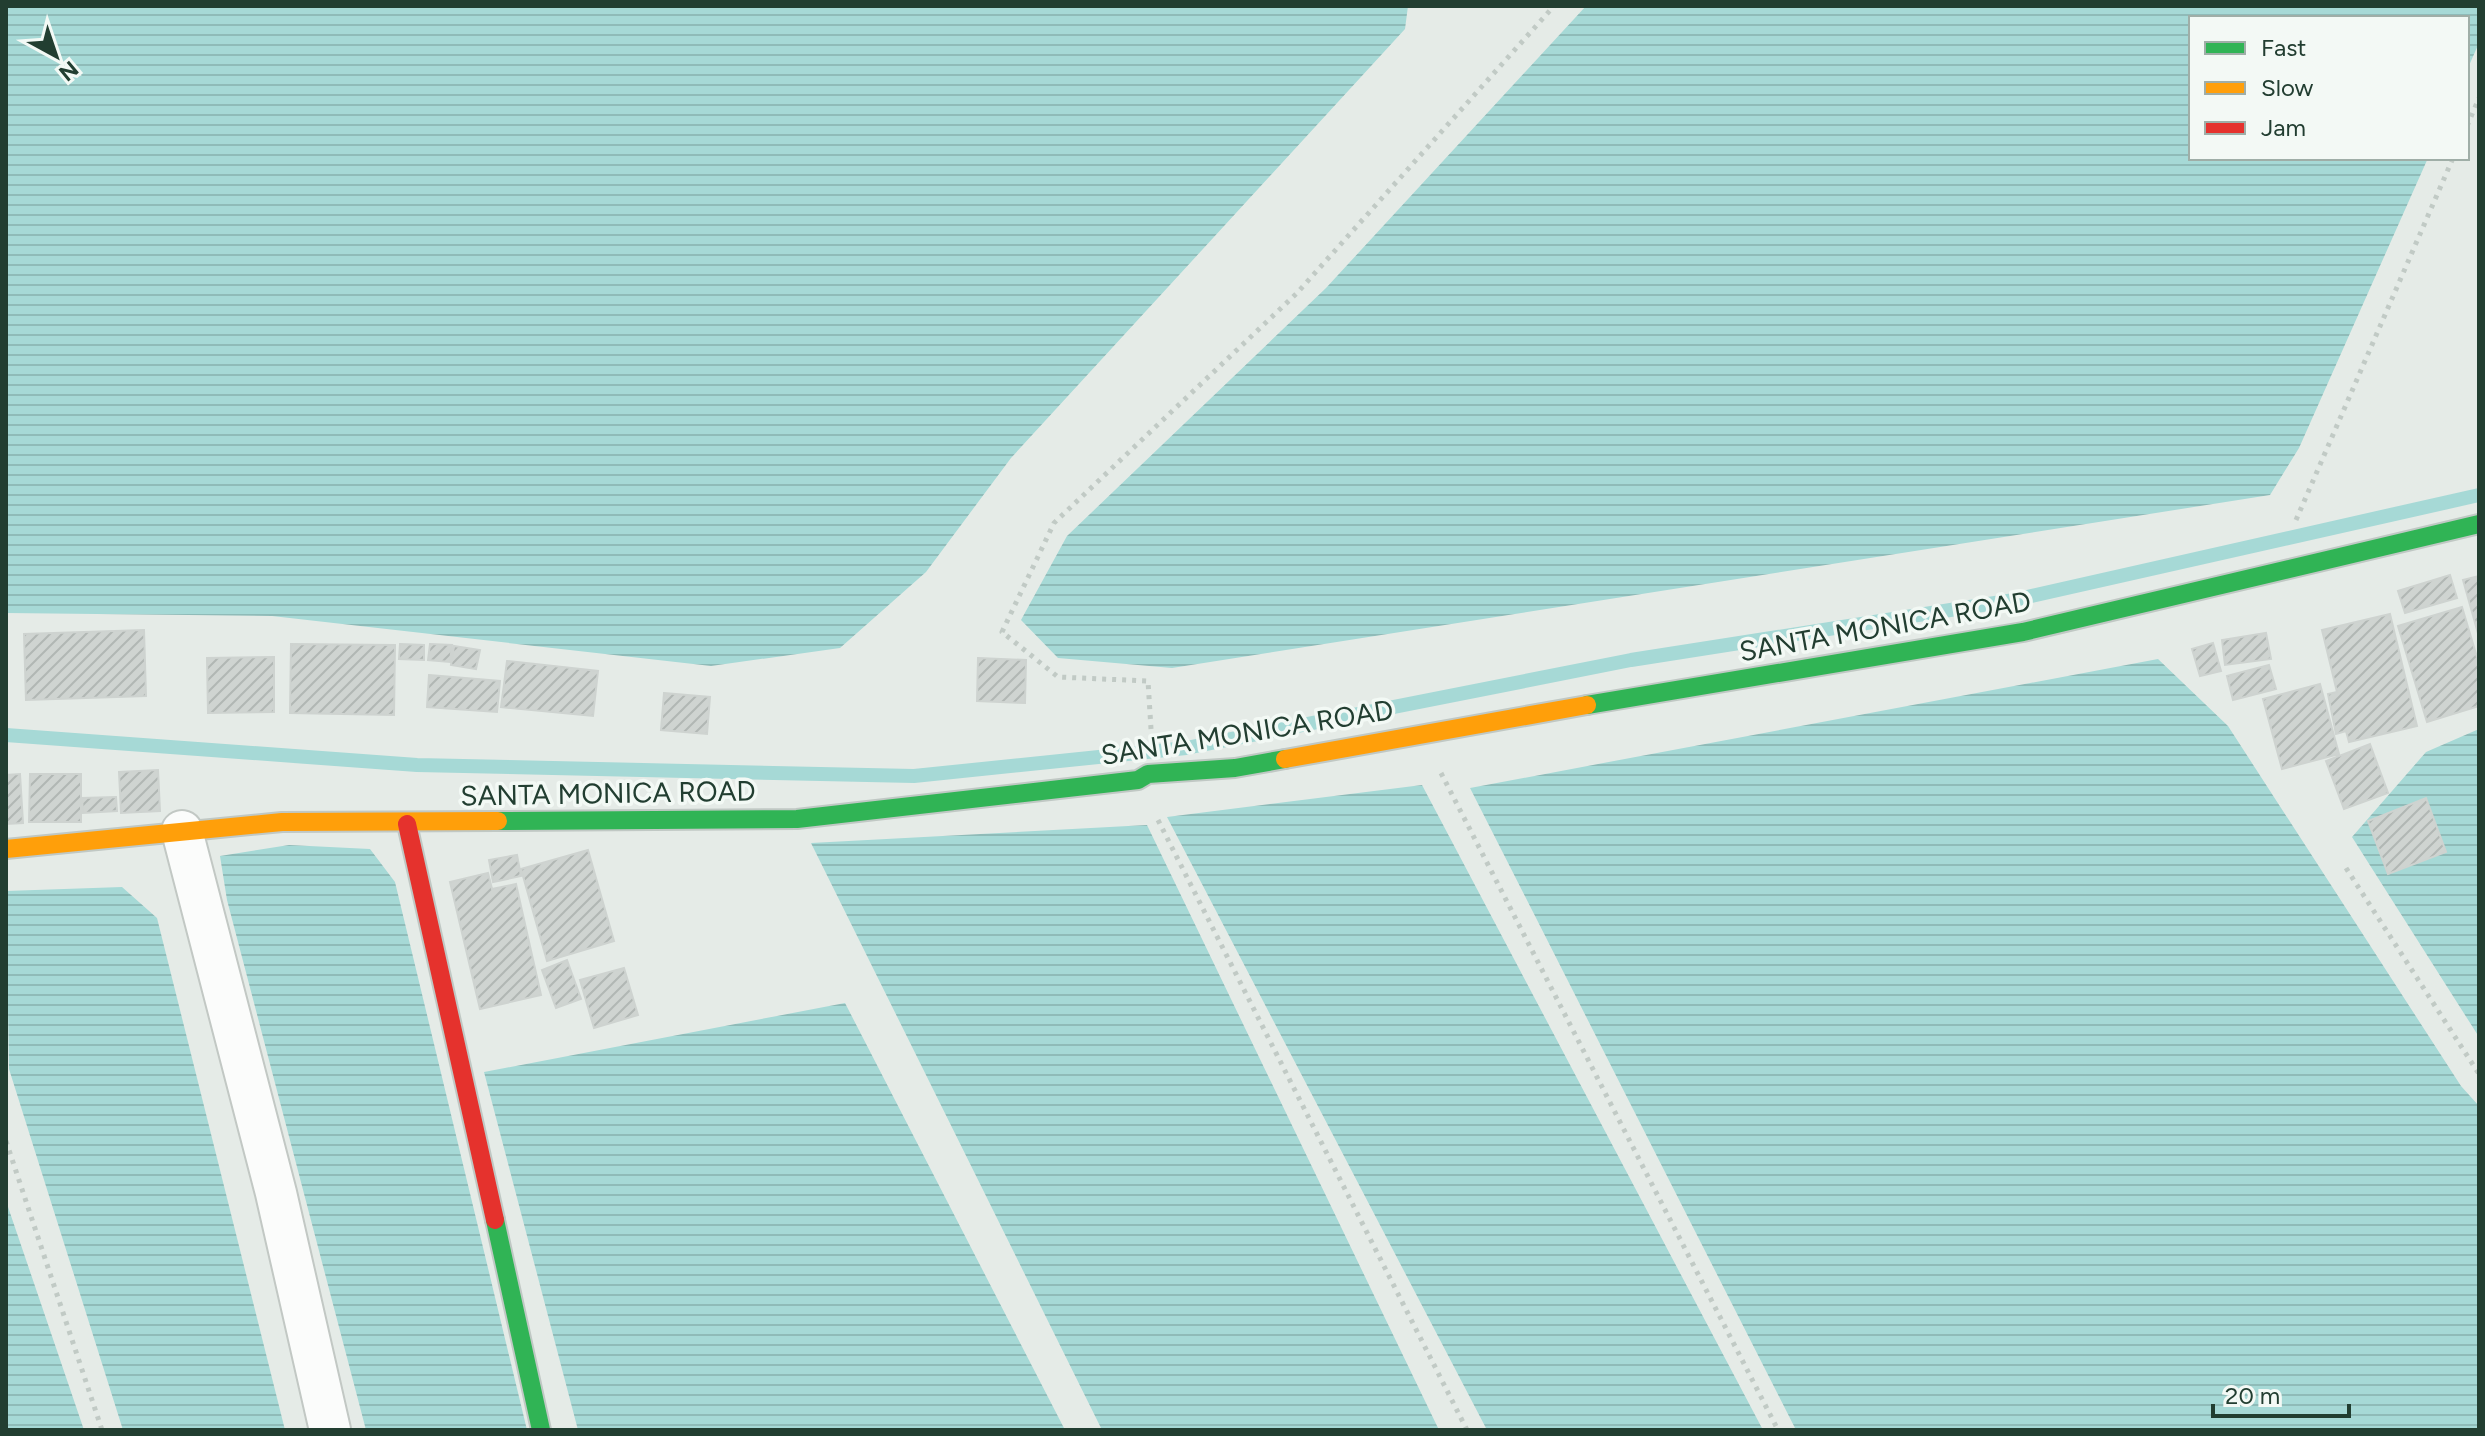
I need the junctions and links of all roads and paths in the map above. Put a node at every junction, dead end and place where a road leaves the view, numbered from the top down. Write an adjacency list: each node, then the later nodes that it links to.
1 (1554, 6): 7 (path)
2 (2479, 98): 3 (path)
3 (2469, 121)
4 (2452, 160): 5 (path)
5 (2303, 504)
6 (2479, 524): 8 (street, SANTA MONICA ROAD)
7 (1150, 703)
8 (1420, 733): 9 (street, SANTA MONICA ROAD); 20 (path)
9 (1138, 780): 10 (street, SANTA MONICA ROAD); 19 (path)
10 (407, 824): 11 (street, SANTA MONICA ROAD); 18 (street)
11 (182, 831): 12 (street, SANTA MONICA ROAD); 17 (street)
12 (6, 849)
13 (2346, 868): 14 (path)
14 (2479, 1074)
15 (6, 1141): 16 (path)
16 (102, 1430)
17 (330, 1430)
18 (541, 1430)
19 (1467, 1430)
20 (1778, 1430)

